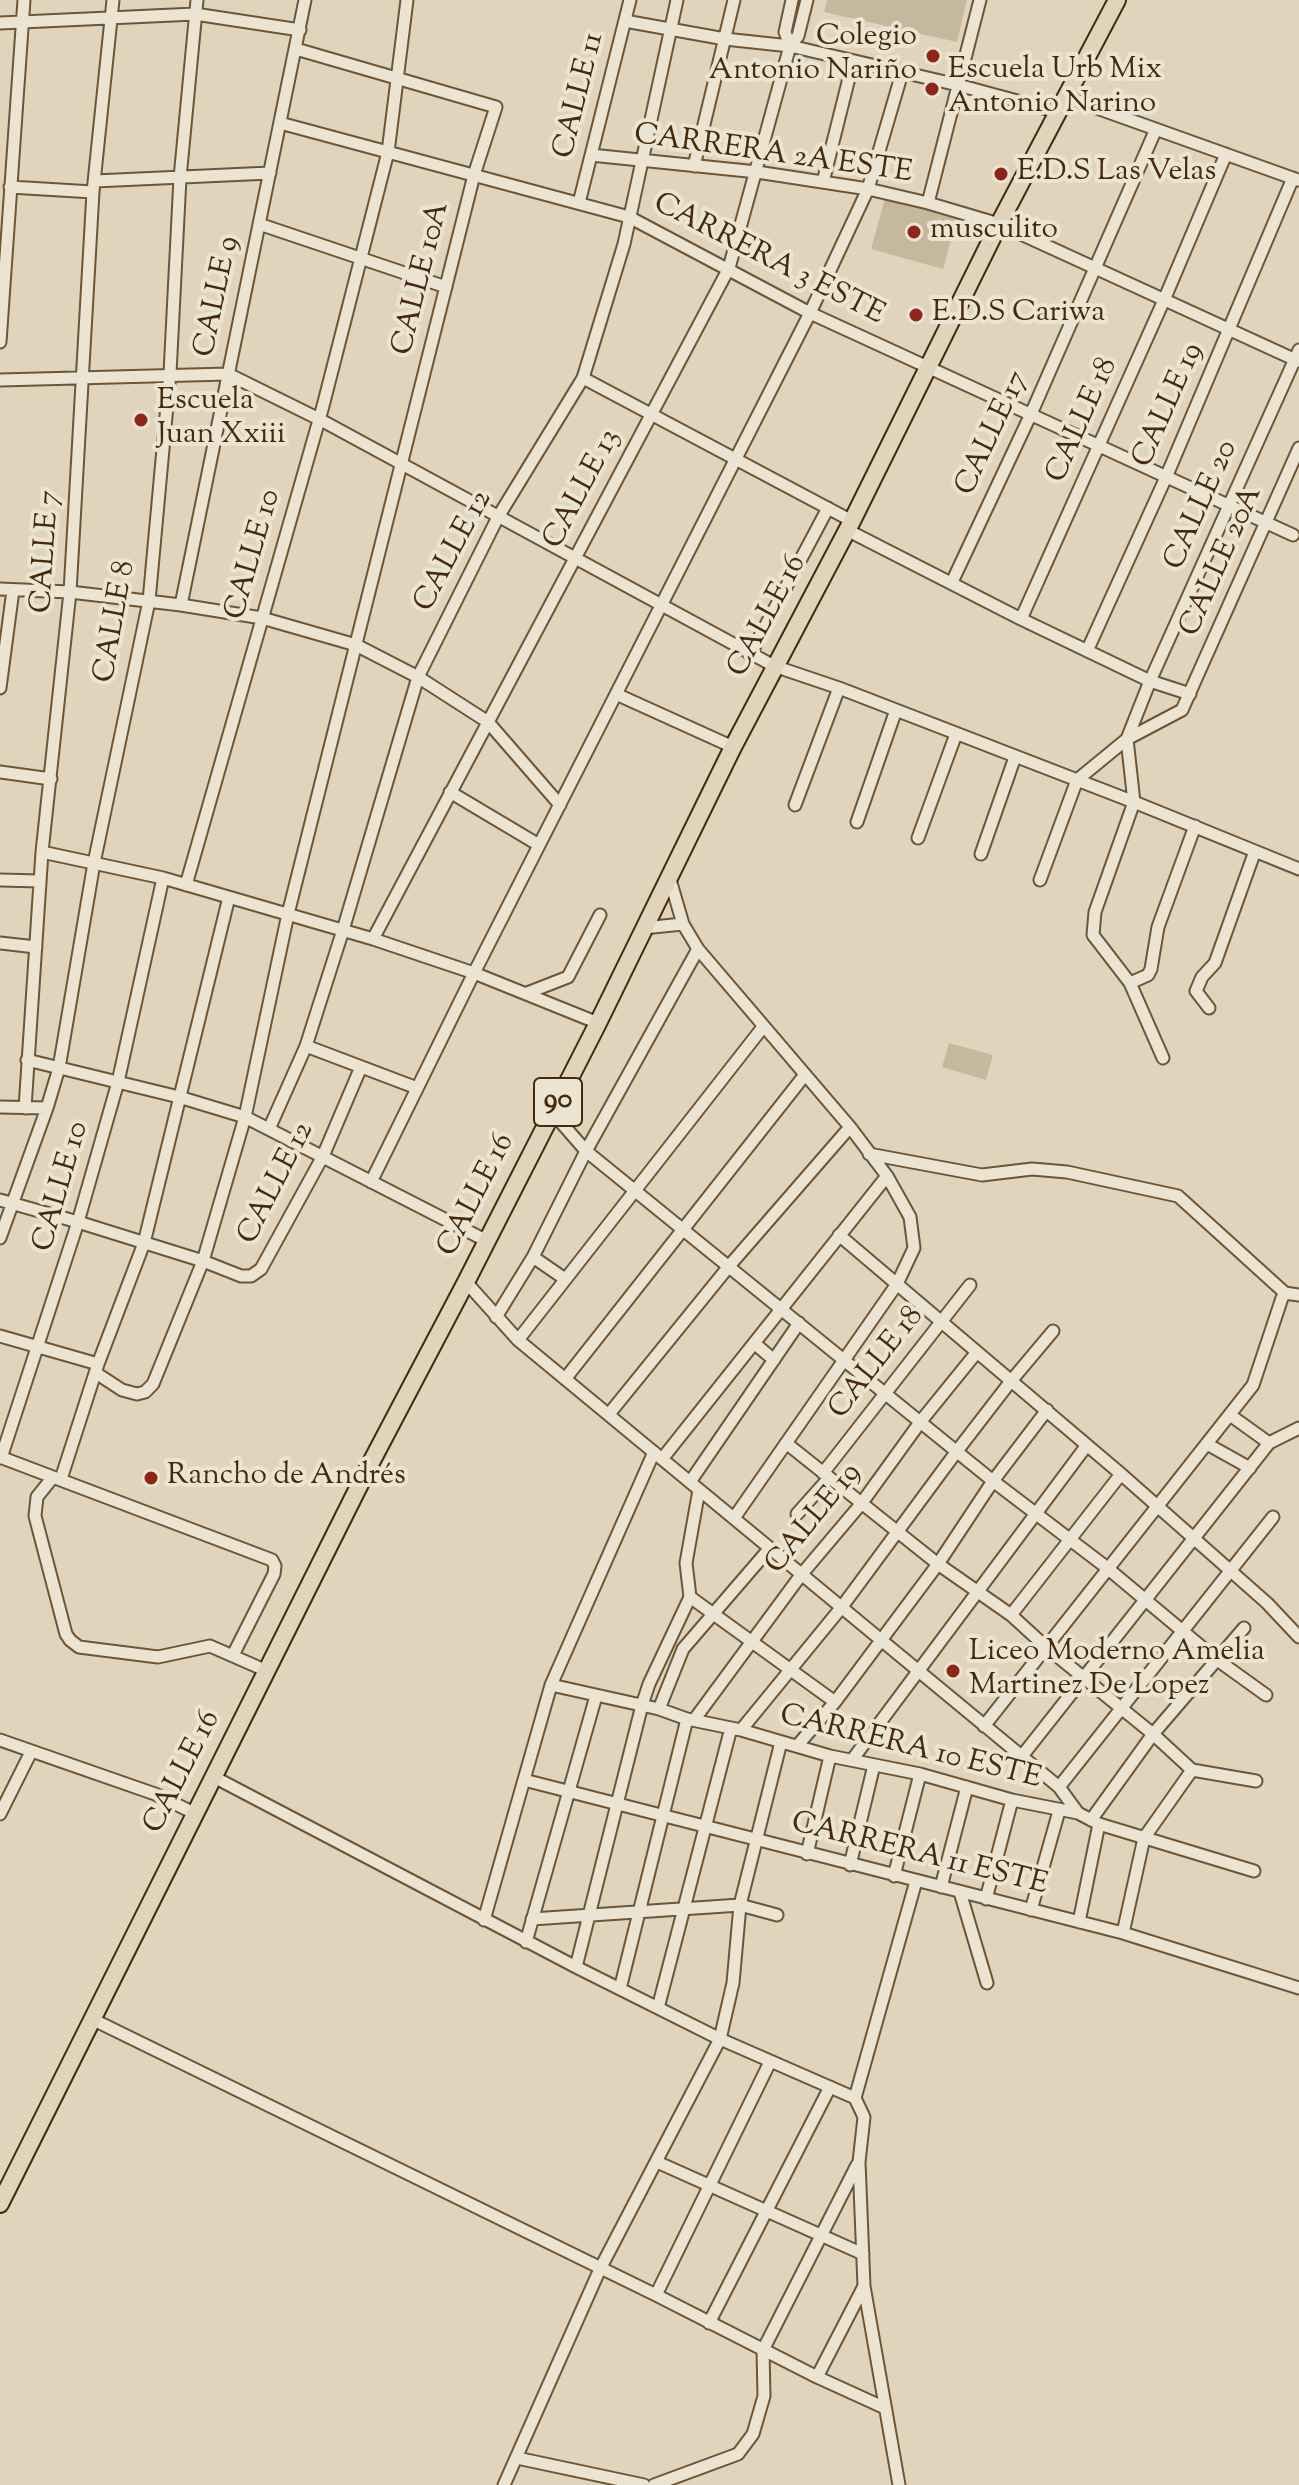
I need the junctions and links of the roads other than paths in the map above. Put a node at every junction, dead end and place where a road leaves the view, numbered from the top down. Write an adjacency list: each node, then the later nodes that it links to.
1 (24, 0): 17 (street)
2 (113, 0): 14 (street, CALLE 7)
3 (197, 0): 13 (street, CALLE 8)
4 (305, 0): 19 (street, CALLE 9)
5 (407, 0): 25 (street, CALLE 10)
6 (630, 0): 15 (street, CALLE 11)
7 (677, 0): 18 (street, CALLE 12)
8 (734, 0): 20 (street)
9 (792, 0): 21 (street, CALLE 13)
10 (807, 0): 21 (street, CALLE 13)
11 (980, 0): 26 (street)
12 (1117, 0): 27 (highway, CALLE 16 / 90)
13 (195, 14): 14 (street); 19 (street); 39 (street, CALLE 8)
14 (111, 17): 17 (street); 42 (street, CALLE 7)
15 (625, 21): 18 (street); 32 (street, CALLE 11)
16 (0, 23): 17 (street)
17 (22, 24): 35 (street)
18 (670, 29): 20 (street); 33 (street, CALLE 12)
19 (300, 30): 22 (street, CALLE 9)
20 (725, 39): 21 (street); 34 (street)
21 (790, 46): 23 (street); 36 (street, CALLE 13)
22 (296, 49): 25 (street); 28 (street, CALLE 9)
23 (853, 62): 24 (street); 41 (street)
24 (902, 73): 26 (street); 44 (street)
25 (397, 78): 30 (street, CALLE 10); 38 (street, CALLE 10A)
26 (958, 85): 27 (street); 46 (street)
27 (1062, 105): 29 (street); 49 (highway, CALLE 16 / 90)
28 (280, 123): 30 (street, CARRERA 3 ESTE); 37 (street, CALLE 9)
29 (1156, 129): 31 (street); 52 (street, CALLE 17)
30 (388, 152): 38 (street, CARRERA 3 ESTE); 50 (street, CALLE 10)
31 (1226, 154): 40 (street); 54 (street, CALLE 18)
32 (591, 155): 33 (street, CARRERA 2A ESTE); 45 (street, CALLE 11)
33 (641, 161): 34 (street, CARRERA 2A ESTE); 47 (street, CALLE 12)
34 (694, 166): 36 (street, CARRERA 2A ESTE)
35 (6, 172): 43 (street)
36 (757, 172): 41 (street, CARRERA 2A ESTE); 51 (street, CALLE 13)
37 (270, 173): 39 (street); 48 (street, CALLE 9)
38 (474, 175): 45 (street, CARRERA 3 ESTE); 53 (street, CALLE 10A)
39 (180, 178): 42 (street); 60 (street, CALLE 8)
40 (1296, 179): 56 (street, CALLE 19)
41 (823, 182): 44 (street, CARRERA 2A ESTE)
42 (94, 186): 43 (street); 63 (street, CALLE 7)
43 (10, 187): 57 (street)
44 (868, 189): 46 (street, CARRERA 2A ESTE); 55 (street)
45 (579, 203): 47 (street, CARRERA 3 ESTE)
46 (928, 203): 49 (street, CARRERA 2A ESTE)
47 (629, 217): 51 (street, CARRERA 3 ESTE); 62 (street, CALLE 12)
48 (259, 224): 50 (street); 61 (street, CALLE 9)
49 (999, 224): 52 (street, CARRERA 2A ESTE); 59 (highway, CALLE 16 / 90)
50 (361, 257): 53 (street); 67 (street, CALLE 10)
51 (729, 268): 55 (street, CARRERA 3 ESTE); 65 (street, CALLE 13)
52 (1095, 268): 54 (street, CARRERA 2A ESTE); 66 (street, CALLE 17)
53 (446, 287): 71 (street, CALLE 10A)
54 (1164, 300): 56 (street, CARRERA 2A ESTE); 68 (street, CALLE 18)
55 (810, 313): 59 (street, CARRERA 3 ESTE); 70 (street)
56 (1230, 331): 58 (street, CARRERA 2A ESTE); 72 (street, CALLE 19)
57 (0, 342)
58 (1298, 357): 73 (street, CALLE 20)
59 (929, 367): 66 (street, CARRERA 3 ESTE); 77 (highway, CALLE 16 / 90)
60 (170, 373): 61 (street); 63 (street); 84 (street, CALLE 8)
61 (228, 374): 67 (street); 85 (street, CALLE 9)
62 (583, 378): 65 (street); 75 (street, CALLE 12)
63 (84, 379): 64 (street); 83 (street, CALLE 7)
64 (0, 380)
65 (651, 414): 70 (street); 79 (street, CALLE 13)
66 (1031, 414): 68 (street, CARRERA 3 ESTE); 80 (street, CALLE 17)
67 (319, 419): 71 (street); 87 (street, CALLE 10)
68 (1100, 445): 72 (street, CARRERA 3 ESTE); 88 (street, CALLE 18)
69 (1299, 448): 76 (street, CALLE 20A)
70 (736, 459): 74 (street); 86 (street)
71 (401, 465): 75 (street); 89 (street, CALLE 10A)
72 (1167, 475): 73 (street, CARRERA 3 ESTE); 90 (street, CALLE 19)
73 (1230, 503): 76 (street, CARRERA 3 ESTE); 94 (street, CALLE 20)
74 (828, 508): 77 (street); 91 (street)
75 (498, 517): 79 (street); 93 (street, CALLE 12)
76 (1267, 521): 78 (street, CARRERA 3 ESTE); 98 (street, CALLE 20A)
77 (849, 525): 80 (street); 92 (highway, CALLE 16 / 90)
78 (1293, 535)
79 (574, 559): 86 (street); 100 (street, CALLE 13)
80 (952, 582): 88 (street)
81 (0, 589): 82 (street)
82 (13, 590): 83 (street); 95 (street)
83 (70, 592): 84 (street); 106 (street, CALLE 7)
84 (149, 601): 85 (street); 119 (street, CALLE 8)
85 (181, 605): 87 (street)
86 (661, 606): 91 (street); 97 (street)
87 (262, 618): 89 (street); 126 (street, CALLE 10)
88 (1021, 619): 90 (street)
89 (356, 645): 93 (street); 128 (street, CALLE 10A)
90 (1087, 651): 94 (street)
91 (750, 655): 92 (street)
92 (774, 666): 96 (street); 103 (highway, CALLE 16 / 90)
93 (418, 677): 100 (street); 132 (street, CALLE 12)
94 (1150, 681): 98 (street); 102 (street, CALLE 20)
95 (0, 688)
96 (839, 688): 99 (street); 111 (street)
97 (616, 694): 103 (street); 110 (street)
98 (1190, 694): 102 (street)
99 (896, 710): 101 (street); 112 (street)
100 (488, 722): 108 (street, CALLE 13); 110 (street)
101 (956, 734): 104 (street); 114 (street)
102 (1127, 739): 107 (street); 109 (street)
103 (733, 747): 121 (highway, CALLE 16 / 90)
104 (1015, 757): 107 (street); 118 (street)
105 (0, 772): 106 (street)
106 (51, 779): 117 (street, CALLE 7)
107 (1077, 780): 109 (street); 124 (street)
108 (450, 792): 115 (street); 133 (street, CALLE 13)
109 (1134, 802): 113 (street); 138 (street)
110 (560, 805): 115 (street)
111 (795, 805)
112 (857, 822)
113 (1195, 826): 116 (street); 138 (street)
114 (918, 838)
115 (539, 845): 137 (street)
116 (1255, 851): 120 (street); 140 (street)
117 (42, 852): 119 (street); 125 (street, CALLE 7)
118 (981, 854)
119 (94, 863): 122 (street); 147 (street, CALLE 8)
120 (1299, 869)
121 (669, 876): 130 (street); 131 (highway, CALLE 16 / 90)
122 (163, 878): 126 (street); 149 (street, CALLE 10)
123 (0, 880): 125 (street)
124 (1040, 880)
125 (40, 881): 135 (street, CALLE 7)
126 (186, 885): 127 (street)
127 (229, 897): 128 (street); 151 (street)
128 (288, 914): 132 (street); 156 (street, CALLE 10A)
129 (600, 915): 139 (street)
130 (683, 924): 131 (street); 136 (street)
131 (643, 928): 141 (highway, CALLE 16 / 90)
132 (343, 930): 133 (street); 143 (street, CALLE 12)
133 (373, 939): 137 (street)
134 (0, 943): 135 (street)
135 (36, 947): 145 (street, CALLE 7)
136 (698, 949): 142 (street); 159 (street)
137 (474, 973): 139 (street); 150 (street)
138 (1130, 983): 144 (street)
139 (527, 993): 141 (street)
140 (1209, 1008)
141 (598, 1023): 155 (highway, CALLE 16 / 90)
142 (763, 1027): 148 (street); 164 (street)
143 (306, 1046): 146 (street); 158 (street, CALLE 12)
144 (1163, 1058)
145 (27, 1060): 147 (street); 153 (street, CALLE 7)
146 (361, 1067): 150 (street); 161 (street, CALLE 12)
147 (59, 1068): 149 (street); 154 (street, CALLE 8)
148 (804, 1076): 157 (street); 167 (street)
149 (118, 1082): 151 (street); 166 (street, CALLE 10)
150 (417, 1088): 163 (street)
151 (179, 1097): 156 (street); 171 (street)
152 (0, 1107): 153 (street)
153 (25, 1108): 154 (street)
154 (47, 1108): 165 (street, CALLE 8)
155 (552, 1112): 159 (street); 170 (highway, CALLE 16 / 90)
156 (245, 1117): 158 (street); 173 (street, CALLE 10A)
157 (850, 1127): 160 (street); 174 (street)
158 (269, 1129): 161 (street)
159 (586, 1151): 164 (street); 172 (street)
160 (869, 1154): 162 (street); 179 (street)
161 (323, 1156): 163 (street); 173 (street, CALLE 12)
162 (887, 1176): 168 (street); 177 (street)
163 (371, 1182): 170 (street)
164 (635, 1190): 167 (street); 175 (street)
165 (6, 1202): 166 (street); 169 (street, CALLE 8)
166 (78, 1222): 171 (street); 189 (street, CALLE 10)
167 (684, 1230): 174 (street); 194 (street)
168 (839, 1235): 177 (street); 181 (street)
169 (0, 1238)
170 (487, 1241): 176 (highway, CALLE 16 / 90)
171 (144, 1243): 173 (street); 193 (street)
172 (533, 1257): 175 (street); 182 (street)
173 (203, 1261): 193 (street, CALLE 10A)
174 (730, 1265): 181 (street); 198 (street)
175 (565, 1279): 187 (street)
176 (466, 1282): 182 (street); 246 (highway, CALLE 16 / 90)
177 (897, 1284): 183 (street); 192 (street)
178 (970, 1285): 183 (street, CALLE 18)
179 (1285, 1293): 180 (street); 199 (street)
180 (1299, 1295)
181 (781, 1308): 184 (street); 188 (street)
182 (496, 1317): 187 (street)
183 (942, 1322): 190 (street); 196 (street, CALLE 18)
184 (799, 1323): 191 (street); 192 (street)
185 (1053, 1331): 195 (street)
186 (0, 1336): 189 (street)
187 (518, 1340): 194 (street)
188 (754, 1343): 191 (street); 207 (street)
189 (39, 1347): 193 (street); 208 (street, CALLE 10)
190 (977, 1352): 195 (street); 200 (street, CALLE 19)
191 (774, 1360): 214 (street)
192 (845, 1360): 196 (street); 202 (street)
193 (97, 1368): 212 (street)
194 (565, 1379): 198 (street)
195 (1011, 1381): 197 (street); 206 (street)
196 (886, 1393): 200 (street); 211 (street, CALLE 18)
197 (1047, 1410): 205 (street); 213 (street)
198 (609, 1414): 207 (street)
199 (1230, 1415): 203 (street); 204 (street)
200 (921, 1421): 206 (street); 215 (street, CALLE 19)
201 (1299, 1428): 203 (street)
202 (786, 1443): 211 (street); 220 (street)
203 (1269, 1443): 209 (street)
204 (1207, 1444): 209 (street); 216 (street)
205 (1087, 1445): 210 (street); 218 (street)
206 (957, 1451): 213 (street); 221 (street)
207 (658, 1456): 214 (street); 249 (street)
208 (0, 1457): 212 (street)
209 (1250, 1468): 222 (street)
210 (1121, 1474): 216 (street); 223 (street)
211 (826, 1476): 215 (street); 217 (street, CALLE 18)
212 (57, 1478): 243 (street); 243 (street)
213 (993, 1481): 218 (street); 225 (street)
214 (695, 1486): 220 (street); 230 (street)
215 (861, 1504): 221 (street); 228 (street, CALLE 19)
216 (1157, 1505): 222 (street); 226 (street)
217 (797, 1514)
218 (1036, 1515): 223 (street); 229 (street)
219 (1273, 1517): 227 (street)
220 (734, 1518): 224 (street)
221 (899, 1533): 225 (street); 232 (street)
222 (1193, 1536): 227 (street); 231 (street)
223 (1070, 1539): 226 (street); 234 (street)
224 (770, 1548): 228 (street); 233 (street)
225 (938, 1564): 229 (street); 239 (street)
226 (1106, 1567): 231 (street); 241 (street)
227 (1230, 1571): 236 (street); 237 (street)
228 (801, 1575): 232 (street); 238 (street, CALLE 19)
229 (976, 1592): 234 (street); 247 (street)
230 (690, 1597): 233 (street); 240 (street)
231 (1144, 1598): 236 (street); 248 (street)
232 (841, 1608): 239 (street); 245 (street)
233 (711, 1613): 238 (street); 242 (street)
234 (1011, 1615): 241 (street)
235 (1244, 1628): 244 (street)
236 (1183, 1630): 244 (street); 255 (street)
237 (1299, 1637)
238 (752, 1640): 245 (street); 256 (street, CALLE 19)
239 (880, 1641): 247 (street); 252 (street)
240 (670, 1643): 242 (street); 253 (street)
241 (1046, 1647): 248 (street); 257 (street)
242 (683, 1649): 254 (street)
243 (236, 1656): 246 (street)
244 (1216, 1659): 250 (street); 259 (street)
245 (790, 1669): 252 (street); 258 (street)
246 (267, 1671): 270 (highway, CALLE 16 / 90)
247 (919, 1673): 257 (street); 266 (street)
248 (1083, 1679): 255 (street); 265 (street)
249 (551, 1685): 251 (street, CARRERA 10 ESTE); 271 (street)
250 (1266, 1695)
251 (596, 1696): 253 (street, CARRERA 10 ESTE); 275 (street)
252 (835, 1702): 262 (street)
253 (642, 1705): 254 (street, CARRERA 10 ESTE); 277 (street)
254 (659, 1709): 256 (street, CARRERA 10 ESTE)
255 (1121, 1709): 259 (street); 274 (street)
256 (690, 1719): 258 (street, CARRERA 10 ESTE); 282 (street, CALLE 19)
257 (984, 1726): 265 (street)
258 (736, 1729): 261 (street, CARRERA 10 ESTE); 284 (street)
259 (1153, 1734): 268 (street); 283 (street)
260 (0, 1740): 263 (street)
261 (781, 1742): 262 (street, CARRERA 10 ESTE); 286 (street)
262 (797, 1746): 264 (street, CARRERA 10 ESTE)
263 (31, 1752): 278 (street); 281 (street)
264 (830, 1756): 266 (street, CARRERA 10 ESTE); 287 (street)
265 (1022, 1756): 274 (street)
266 (852, 1760): 267 (street, CARRERA 10 ESTE)
267 (874, 1765): 269 (street, CARRERA 10 ESTE); 288 (street)
268 (1192, 1770): 272 (street); 285 (street)
269 (920, 1774): 273 (street, CARRERA 10 ESTE); 290 (street)
270 (214, 1777): 278 (highway, CALLE 16 / 90); 302 (street)
271 (524, 1780): 275 (street, CARRERA 11 ESTE); 302 (street)
272 (1256, 1781)
273 (967, 1787): 276 (street, CARRERA 10 ESTE); 292 (street)
274 (1059, 1787): 280 (street)
275 (569, 1791): 277 (street, CARRERA 11 ESTE); 301 (street)
276 (1012, 1800): 279 (street, CARRERA 10 ESTE); 294 (street)
277 (619, 1803): 282 (street, CARRERA 11 ESTE); 299 (street)
278 (187, 1810): 311 (highway, CALLE 16 / 90)
279 (1059, 1811): 280 (street, CARRERA 10 ESTE); 297 (street)
280 (1078, 1813): 283 (street, CARRERA 10 ESTE)
281 (0, 1814)
282 (664, 1815): 284 (street, CARRERA 11 ESTE); 298 (street, CALLE 19)
283 (1095, 1822): 285 (street, CARRERA 10 ESTE); 303 (street)
284 (706, 1825): 286 (street, CARRERA 11 ESTE); 296 (street)
285 (1144, 1838): 289 (street, CARRERA 10 ESTE); 304 (street)
286 (758, 1839): 287 (street, CARRERA 11 ESTE); 295 (street)
287 (807, 1854): 288 (street, CARRERA 11 ESTE)
288 (850, 1865): 290 (street, CARRERA 11 ESTE)
289 (1254, 1871)
290 (894, 1876): 291 (street, CARRERA 11 ESTE)
291 (916, 1881): 292 (street, CARRERA 11 ESTE); 315 (street)
292 (941, 1887): 293 (street, CARRERA 11 ESTE)
293 (960, 1892): 294 (street, CARRERA 11 ESTE); 307 (street)
294 (986, 1899): 297 (street, CARRERA 11 ESTE)
295 (740, 1905): 296 (street); 300 (street); 312 (street)
296 (685, 1908): 298 (street); 310 (street)
297 (1031, 1910): 303 (street, CARRERA 11 ESTE)
298 (639, 1912): 299 (street); 309 (street, CALLE 19)
299 (590, 1915): 301 (street); 306 (street)
300 (777, 1915)
301 (532, 1919): 305 (street)
302 (484, 1920): 305 (street)
303 (1079, 1922): 304 (street, CARRERA 11 ESTE)
304 (1123, 1933): 308 (street, CARRERA 11 ESTE)
305 (526, 1942): 306 (street)
306 (576, 1967): 309 (street)
307 (987, 1983)
308 (1299, 1988)
309 (620, 1989): 310 (street)
310 (658, 2008): 312 (street)
311 (94, 2020): 319 (highway, CALLE 16 / 90); 323 (street)
312 (720, 2039): 313 (street); 316 (street)
313 (770, 2062): 314 (street); 318 (street)
314 (830, 2087): 315 (street); 320 (street)
315 (855, 2098): 317 (street)
316 (657, 2162): 318 (street); 323 (street)
317 (859, 2162): 321 (street); 322 (street)
318 (710, 2184): 320 (street); 325 (street)
319 (0, 2204)
320 (766, 2212): 321 (street); 326 (street)
321 (820, 2237): 322 (street); 327 (street)
322 (863, 2254): 324 (street)
323 (600, 2269): 325 (street); 330 (street)
324 (864, 2286): 328 (street); 329 (street)
325 (656, 2295): 326 (street)
326 (709, 2323): 327 (street)
327 (763, 2350): 328 (street); 333 (street)
328 (817, 2377): 329 (street)
329 (885, 2408): 334 (street)
330 (517, 2458): 331 (street); 332 (street)
331 (504, 2485)
332 (644, 2485)
333 (654, 2485)
334 (899, 2485)

